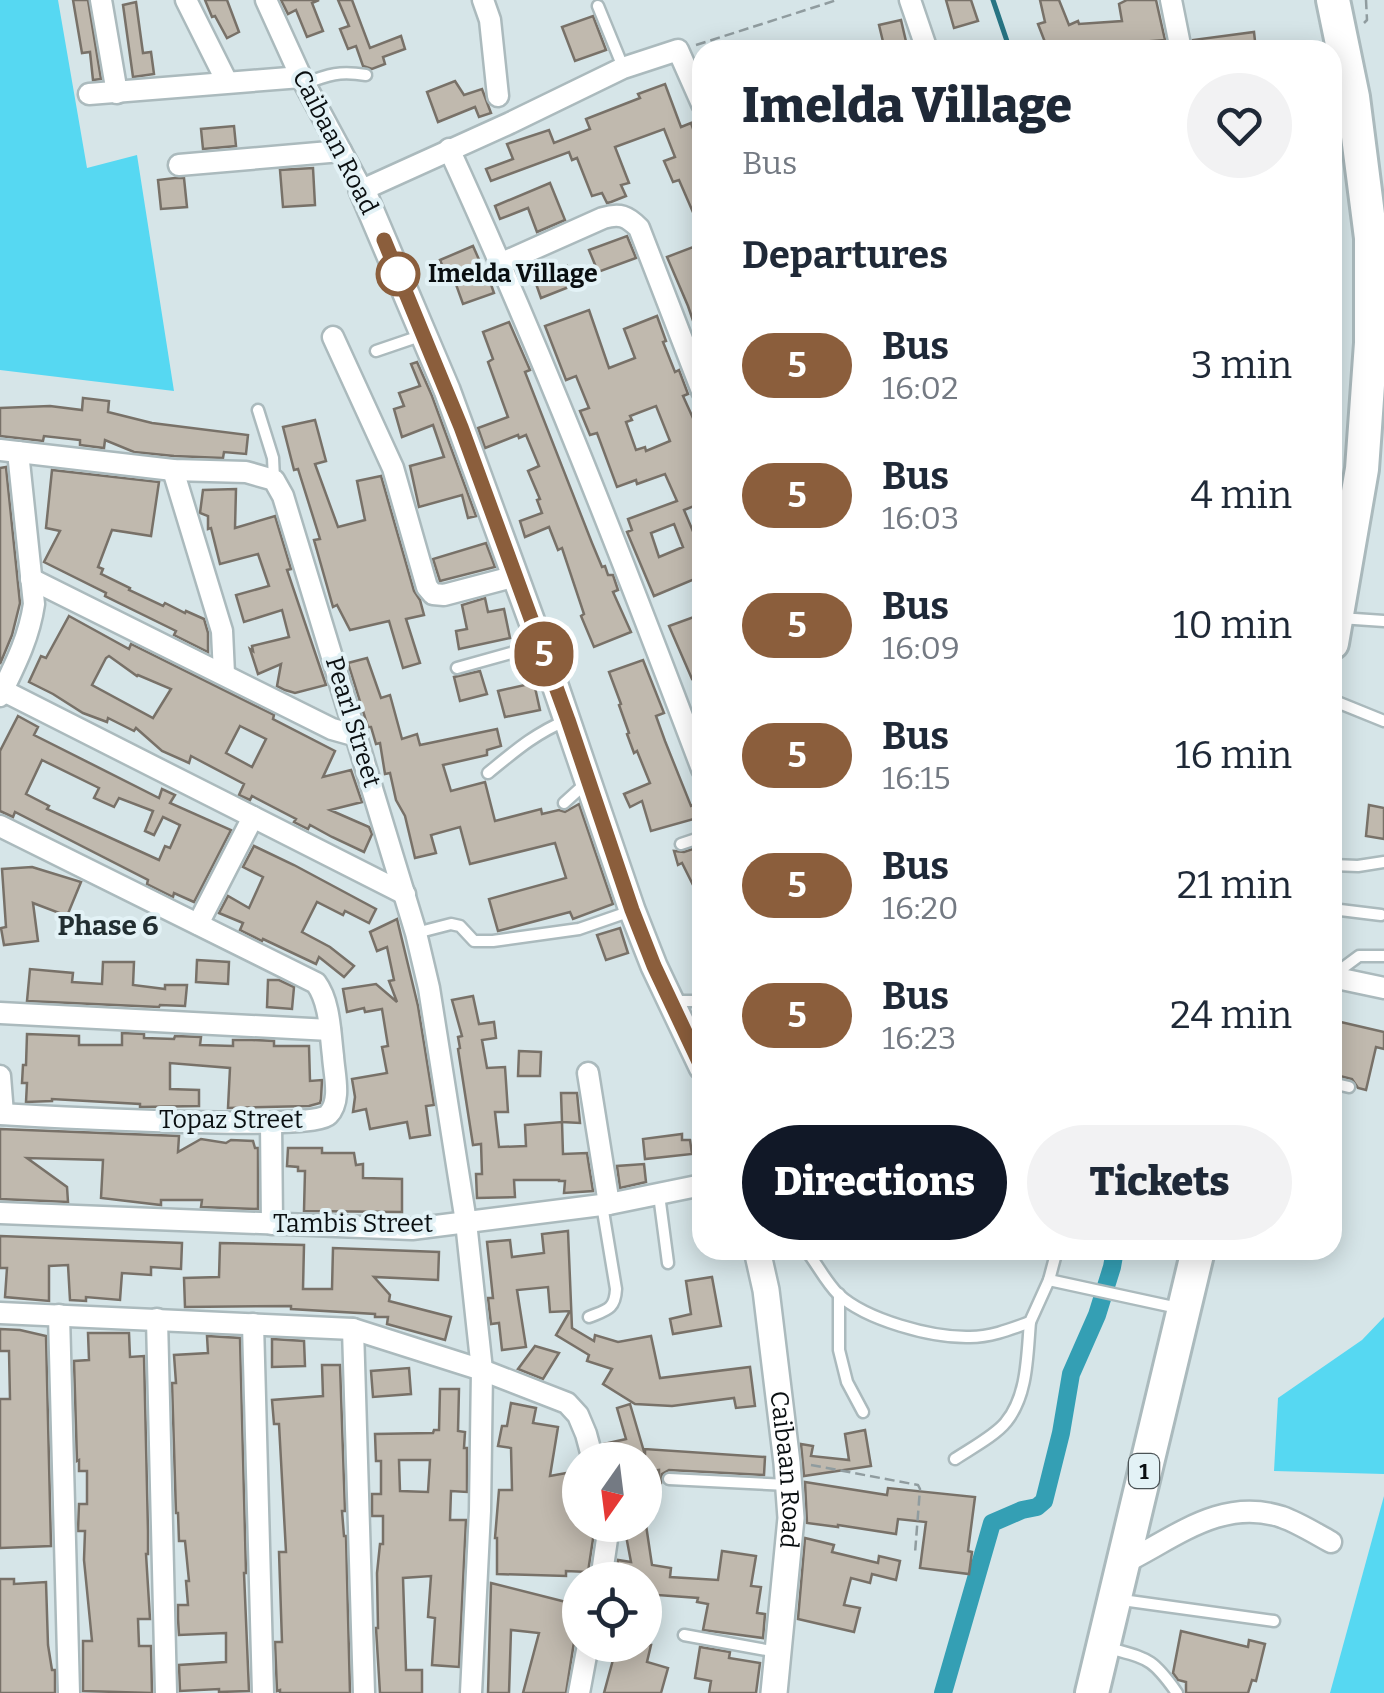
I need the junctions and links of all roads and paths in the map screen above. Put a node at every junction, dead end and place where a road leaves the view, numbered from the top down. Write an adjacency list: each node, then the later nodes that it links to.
1 (101, 0): 22 (street)
2 (186, 0): 21 (street)
3 (266, 0): 20 (street, Caibaan Road)
4 (483, 0): 24 (street)
5 (838, 0): 10 (path)
6 (910, 0): 11 (street)
7 (1171, 0): 12 (street)
8 (1332, 0): 13 (highway)
9 (598, 6): 17 (lane)
10 (710, 40)
11 (924, 40)
12 (1174, 40)
13 (1339, 40)
14 (692, 46): 15 (path)
15 (678, 50): 17 (street); 18 (street)
16 (1342, 61): 40 (highway)
17 (623, 68): 24 (street)
18 (692, 70)
19 (366, 76): 20 (lane)
20 (303, 81): 21 (street); 26 (street, Caibaan Road)
21 (227, 82): 22 (street)
22 (116, 93): 23 (street)
23 (89, 94)
24 (505, 110): 25 (street)
25 (450, 149): 28 (street); 29 (street)
26 (341, 151): 27 (street); 28 (street, Caibaan Road)
27 (179, 164)
28 (362, 190): 30 (street, Caibaan Road)
29 (502, 263): 33 (street); 51 (street)
30 (424, 335): 32 (lane); 38 (street, Caibaan Road)
31 (333, 337): 38 (street)
32 (376, 352)
33 (692, 365)
34 (258, 410): 37 (lane)
35 (9, 451): 36 (street); 39 (street)
36 (173, 470): 37 (street); 45 (street)
37 (274, 480): 50 (street, Pearl Street)
38 (516, 576): 43 (street, Caibaan Road)
39 (31, 579): 45 (street); 46 (street)
40 (1342, 588)
41 (1384, 621): 42 (lane)
42 (1342, 629)
43 (541, 645): 44 (lane); 48 (street, Caibaan Road)
44 (458, 668)
45 (224, 674): 50 (street)
46 (1, 691): 55 (street)
47 (1342, 704): 49 (lane)
48 (568, 720): 52 (lane); 53 (street, Caibaan Road)
49 (1384, 721)
50 (357, 736): 61 (street, Pearl Street)
51 (692, 742)
52 (488, 773)
53 (589, 781): 54 (lane); 62 (street, Caibaan Road)
54 (564, 803)
55 (253, 817): 61 (street); 65 (street)
56 (0, 826): 65 (street, Topaz Street)
57 (692, 840): 58 (lane)
58 (681, 844)
59 (1384, 862): 60 (lane)
60 (1342, 865)
61 (405, 894): 66 (street, Pearl Street)
62 (632, 910): 66 (lane); 72 (street, Caibaan Road)
63 (1342, 910): 64 (lane)
64 (1380, 915)
65 (198, 924): 74 (street, Topaz Street)
66 (416, 932): 86 (street, Pearl Street)
67 (1384, 956): 68 (lane)
68 (1342, 969)
69 (1342, 979): 70 (street)
70 (1384, 988)
71 (692, 1001): 72 (lane)
72 (671, 1002): 75 (street, Caibaan Road)
73 (0, 1013): 74 (street)
74 (330, 1030): 81 (street, Topaz Street)
75 (692, 1047)
76 (588, 1073): 84 (street)
77 (0, 1076): 80 (street)
78 (1342, 1085): 79 (lane)
79 (1349, 1087)
80 (1, 1114): 81 (street, Topaz Street)
81 (270, 1123): 87 (street)
82 (692, 1187): 83 (street, Tambis Street)
83 (658, 1195): 84 (street, Tambis Street); 92 (lane)
84 (606, 1204): 86 (street, Tambis Street); 98 (lane)
85 (0, 1213): 87 (street, Tambis Street)
86 (466, 1222): 87 (street, Tambis Street); 103 (street, Pearl Street)
87 (272, 1224)
88 (760, 1260): 107 (street, Caibaan Road)
89 (814, 1260): 94 (lane)
90 (1054, 1260): 93 (lane)
91 (1196, 1260): 95 (highway, 1)
92 (668, 1262)
93 (1049, 1280): 95 (lane); 100 (lane)
94 (839, 1294): 100 (lane); 104 (lane)
95 (1184, 1309): 111 (highway, 1)
96 (0, 1313): 97 (street)
97 (60, 1316): 99 (street); 118 (street)
98 (589, 1317)
99 (157, 1319): 101 (street); 119 (street)
100 (1030, 1322): 106 (lane)
101 (254, 1324): 102 (street); 120 (street)
102 (353, 1329): 103 (street); 121 (street)
103 (482, 1370): 105 (street); 122 (street, Pearl Street)
104 (863, 1412)
105 (587, 1442)
106 (955, 1459)
107 (788, 1474): 108 (lane); 110 (path); 116 (street, Caibaan Road)
108 (669, 1478)
109 (1331, 1542): 111 (street)
110 (915, 1553)
111 (1122, 1564): 112 (highway, 1)
112 (1113, 1599): 113 (lane); 115 (highway, 1)
113 (1274, 1621)
114 (684, 1634): 116 (lane)
115 (1103, 1646): 125 (highway, 1); 126 (lane)
116 (778, 1652): 124 (street, Caibaan Road)
117 (585, 1662): 123 (street)
118 (70, 1693)
119 (166, 1693)
120 (263, 1693)
121 (364, 1693)
122 (471, 1693)
123 (579, 1693)
124 (774, 1693)
125 (1092, 1693)
126 (1176, 1693)

